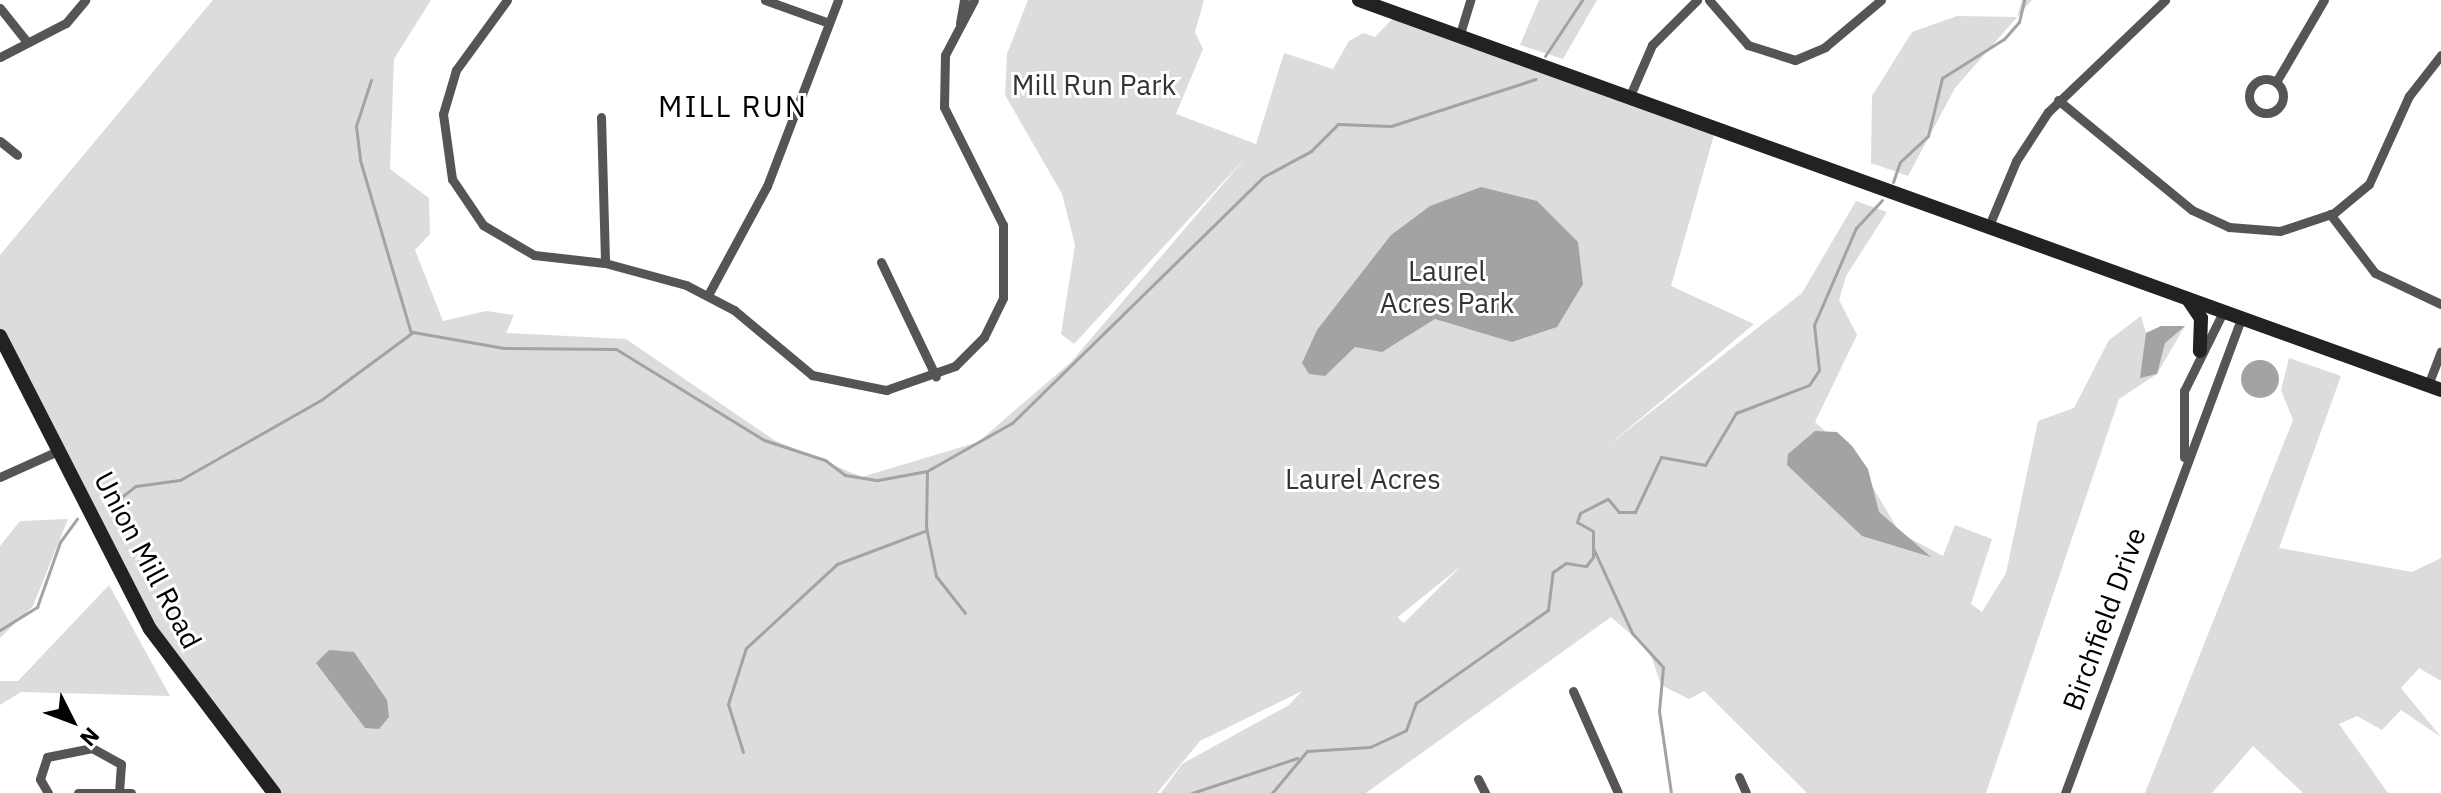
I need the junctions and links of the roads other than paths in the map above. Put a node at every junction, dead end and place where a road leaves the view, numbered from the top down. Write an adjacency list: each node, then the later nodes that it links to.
1 (85, 0): 18 (street)
2 (507, 0): 30 (street)
3 (765, 0): 15 (street)
4 (838, 0): 15 (street)
5 (964, 0): 16 (street)
6 (974, 0): 16 (street)
7 (1359, 0): 17 (main road)
8 (1470, 0): 17 (street)
9 (1697, 0): 22 (street)
10 (1709, 0): 11 (street)
11 (1881, 0)
12 (2165, 0): 23 (street)
13 (2324, 0): 21 (street)
14 (0, 8): 18 (street)
15 (829, 23): 31 (street)
16 (960, 23): 39 (street)
17 (1459, 37): 22 (main road)
18 (27, 42): 20 (street)
19 (2441, 55): 27 (street)
20 (0, 57)
21 (2276, 82)
22 (1629, 98): 28 (main road)
23 (2058, 100): 27 (street); 28 (street)
24 (601, 117): 30 (street)
25 (0, 141): 26 (street)
26 (17, 155)
27 (2330, 214): 33 (street)
28 (1988, 228): 32 (main road)
29 (881, 262): 39 (street)
30 (605, 263): 31 (street)
31 (708, 295): 39 (street)
32 (2188, 299): 34 (main road); 37 (main road)
33 (2441, 304)
34 (2223, 312): 35 (main road); 37 (street, Birchfield Drive)
35 (2241, 319): 40 (main road); 42 (street, Birchfield Drive)
36 (0, 336): 41 (main road, Union Mill Road)
37 (2200, 351): 42 (street, Birchfield Drive)
38 (2441, 351): 40 (street)
39 (936, 377)
40 (2434, 388)
41 (60, 450): 43 (street); 51 (main road, Union Mill Road)
42 (2185, 461): 55 (street, Birchfield Drive)
43 (0, 477)
44 (1573, 691): 53 (street)
45 (1739, 777): 54 (street)
46 (1478, 779): 52 (street)
47 (119, 792): 48 (street); 49 (street); 50 (street)
48 (48, 793)
49 (78, 793)
50 (131, 793)
51 (274, 793)
52 (1485, 793)
53 (1618, 793)
54 (1746, 793)
55 (2065, 793)

